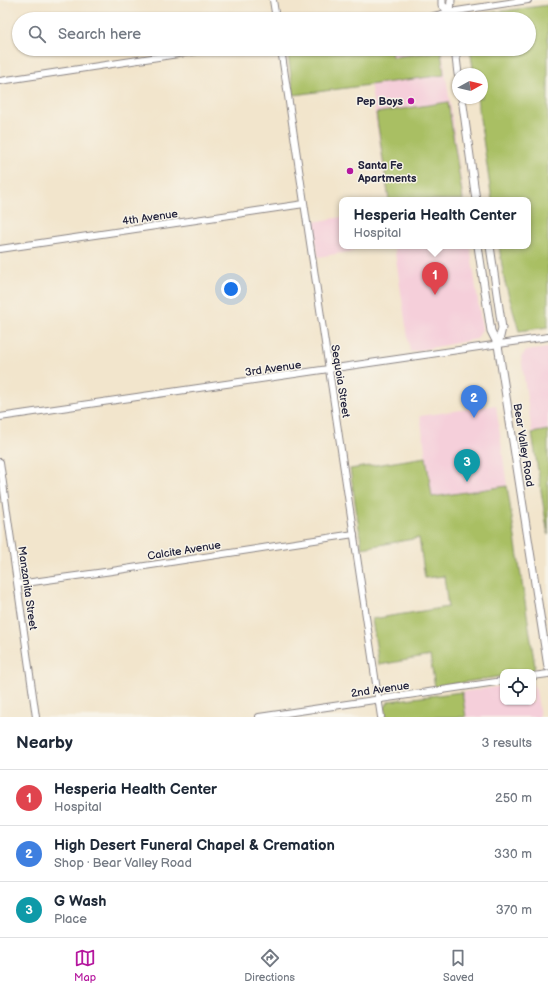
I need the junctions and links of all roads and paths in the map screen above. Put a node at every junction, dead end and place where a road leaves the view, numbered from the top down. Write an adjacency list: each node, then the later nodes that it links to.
1 (273, 0): 5 (street)
2 (442, 0): 6 (main road)
3 (451, 0): 7 (main road)
4 (528, 0): 8 (street)
5 (275, 12)
6 (448, 12)
7 (450, 12)
8 (466, 12)
9 (165, 56): 13 (street)
10 (282, 56): 16 (street, Sequoia Street)
11 (456, 56): 12 (main road)
12 (457, 68)
13 (0, 81)
14 (463, 104): 15 (main road)
15 (476, 197)
16 (304, 204): 17 (street, 4th Avenue); 22 (street, Sequoia Street)
17 (0, 249)
18 (478, 249): 21 (main road, Bear Valley Road)
19 (490, 249): 21 (main road, Bear Valley Road)
20 (548, 337): 21 (street, 3rd Avenue)
21 (498, 345): 22 (street, 3rd Avenue); 27 (main road, Bear Valley Road)
22 (329, 370): 23 (street, 3rd Avenue); 25 (street, Sequoia Street)
23 (0, 417)
24 (0, 462): 26 (street, Manzanita Street)
25 (354, 534): 26 (street, Calcite Avenue); 31 (street, Sequoia Street)
26 (18, 584): 32 (street, Manzanita Street)
27 (548, 667)
28 (548, 674): 29 (street)
29 (536, 676)
30 (500, 681): 31 (street, 2nd Avenue)
31 (378, 699): 33 (street, 2nd Avenue); 34 (street, Sequoia Street)
32 (36, 717)
33 (260, 717)
34 (381, 717)

